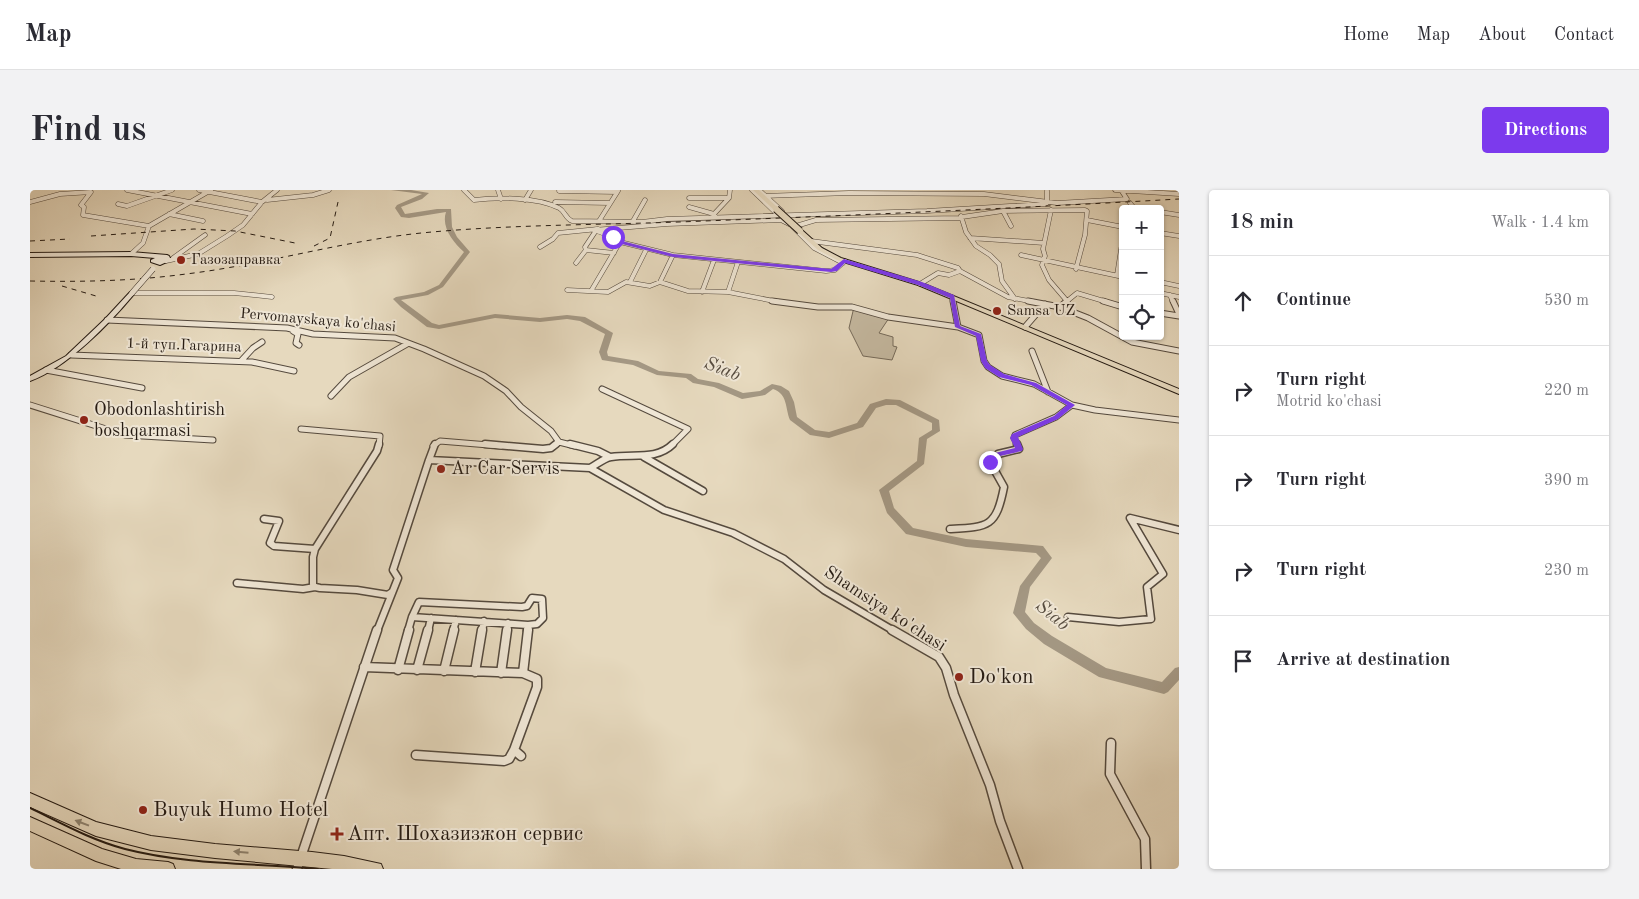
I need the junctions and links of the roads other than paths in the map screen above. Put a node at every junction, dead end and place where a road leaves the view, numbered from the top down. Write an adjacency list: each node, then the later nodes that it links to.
1 (128, 190): 24 (street)
2 (172, 190): 24 (street)
3 (199, 190): 15 (street)
4 (277, 190): 30 (street)
5 (329, 190): 30 (street)
6 (464, 190): 25 (street)
7 (498, 190): 25 (street)
8 (531, 190): 28 (street)
9 (730, 190): 27 (street)
10 (752, 190): 46 (street)
11 (999, 190): 23 (street)
12 (1115, 190): 13 (street)
13 (1122, 190): 22 (street); 34 (street)
14 (87, 191): 31 (street); 54 (street)
15 (209, 191): 30 (street); 33 (street)
16 (559, 191): 17 (street); 36 (street)
17 (618, 191): 37 (street)
18 (848, 191): 20 (street); 21 (street)
19 (1047, 191): 34 (street)
20 (970, 192): 23 (street)
21 (761, 193): 47 (street); 58 (main road, bridge)
22 (1179, 194)
23 (995, 196): 34 (street)
24 (154, 197): 33 (street); 35 (street)
25 (501, 198): 28 (street)
26 (689, 198): 27 (street)
27 (729, 198): 48 (street)
28 (525, 200): 36 (street)
29 (645, 200): 53 (street)
30 (264, 201): 44 (street)
31 (30, 202)
32 (948, 202): 39 (street)
33 (186, 203): 43 (street); 44 (street)
34 (1047, 203): 39 (street)
35 (118, 204)
36 (554, 204): 37 (street); 52 (street)
37 (610, 204): 52 (street)
38 (689, 207): 48 (street)
39 (953, 209): 47 (street)
40 (1051, 210): 41 (street); 50 (street); 66 (street)
41 (1003, 211): 49 (street); 55 (street)
42 (1164, 212): 45 (street)
43 (169, 214): 51 (street); 54 (street)
44 (252, 214): 77 (street)
45 (1179, 214)
46 (778, 215): 47 (street); 48 (street)
47 (787, 215)
48 (714, 216): 53 (street)
49 (961, 217): 58 (street); 63 (street)
50 (1087, 220): 56 (street); 85 (street)
51 (203, 221)
52 (599, 221): 53 (street)
53 (633, 221)
54 (149, 226): 72 (street)
55 (1011, 226)
56 (1119, 226)
57 (600, 228): 59 (street); 67 (street); 82 (street)
58 (798, 229): 64 (main road)
59 (595, 232): 65 (street); 68 (street)
60 (1164, 234): 62 (street)
61 (205, 235): 78 (street)
62 (1179, 236)
63 (970, 238): 66 (street); 105 (street)
64 (811, 241): 82 (main road); 86 (street)
65 (620, 242): 69 (street); 71 (street)
66 (1044, 243): 80 (street)
67 (540, 246)
68 (586, 250): 71 (street); 84 (street)
69 (646, 250): 75 (street); 88 (street)
70 (1121, 250): 87 (street)
71 (614, 253): 95 (street)
72 (131, 254): 73 (main road); 74 (main road)
73 (30, 255)
74 (143, 255): 78 (main road); 83 (main road)
75 (673, 255): 79 (street); 89 (street)
76 (1021, 255): 80 (street)
77 (180, 258): 78 (street); 78 (street)
78 (166, 259): 83 (main road)
79 (714, 260): 81 (street); 96 (street)
80 (1043, 261): 85 (street); 106 (street)
81 (738, 262): 82 (street); 97 (street)
82 (844, 262): 91 (main road)
83 (154, 264): 98 (main road, bridge)
84 (576, 264)
85 (1076, 269): 87 (street)
86 (960, 271): 91 (street); 105 (street)
87 (1117, 275)
88 (630, 282): 89 (street); 95 (street)
89 (660, 282): 96 (street)
90 (1164, 283): 92 (street)
91 (920, 284): 103 (main road)
92 (1179, 286)
93 (567, 290): 95 (street)
94 (1088, 290): 99 (street)
95 (591, 291)
96 (702, 292): 97 (street)
97 (728, 292): 113 (street)
98 (132, 293): 102 (street); 112 (main road)
99 (1077, 293): 106 (street); 108 (street)
100 (1164, 294): 101 (street)
101 (1170, 296): 104 (street); 111 (street)
102 (272, 297)
103 (952, 297): 113 (street); 114 (main road)
104 (1179, 297)
105 (1015, 299): 107 (street)
106 (1067, 301): 109 (street)
107 (1045, 304): 109 (street); 114 (street)
108 (1119, 306)
109 (1060, 307): 120 (street)
110 (1164, 314): 111 (street)
111 (1179, 315)
112 (107, 320): 115 (street, Pervomayskaya ko'chasi); 121 (main road)
113 (958, 327): 128 (street)
114 (1025, 327): 129 (main road)
115 (264, 328): 117 (street, Pervomayskaya ko'chasi); 118 (street)
116 (262, 342): 122 (street)
117 (407, 344): 130 (street); 136 (street, Pervomayskaya ko'chasi)
118 (299, 345)
119 (1032, 351): 128 (street)
120 (1179, 351)
121 (70, 355): 122 (street, 1-й туп.Гагарина); 123 (main road)
122 (241, 361): 124 (street, 1-й туп.Гагарина)
123 (46, 370): 125 (main road); 126 (street)
124 (294, 371)
125 (30, 379)
126 (142, 388)
127 (602, 389): 138 (street)
128 (1048, 392): 132 (street)
129 (1179, 392)
130 (331, 396)
131 (30, 405): 135 (street)
132 (1072, 405): 133 (street); 143 (street)
133 (1179, 420)
134 (301, 429): 145 (street)
135 (213, 440)
136 (559, 442): 137 (street); 139 (street)
137 (610, 457): 138 (street); 140 (street)
138 (644, 457): 141 (street)
139 (429, 460): 140 (street); 148 (street)
140 (590, 468): 170 (street, Shamsiya ko'chasi)
141 (703, 491)
142 (264, 519): 145 (street)
143 (950, 529)
144 (1179, 530): 149 (street)
145 (315, 549): 147 (street)
146 (237, 583): 147 (street)
147 (315, 587): 148 (street)
148 (393, 591): 156 (street)
149 (1068, 616)
150 (412, 618): 151 (street); 155 (street); 157 (street)
151 (431, 618): 152 (street); 158 (street)
152 (456, 620): 153 (street); 159 (street)
153 (484, 621): 154 (street); 160 (street)
154 (508, 623): 155 (street); 161 (street)
155 (528, 625): 162 (street)
156 (364, 667): 157 (street); 167 (street)
157 (398, 670): 158 (street)
158 (417, 670): 159 (street)
159 (444, 671): 160 (street)
160 (475, 672): 161 (street)
161 (501, 673): 162 (street)
162 (523, 674): 164 (street)
163 (1111, 743): 171 (street)
164 (416, 755)
165 (33, 806): 167 (main road, one-way to 165)
166 (30, 824): 168 (main road)
167 (299, 863): 169 (main road)
168 (168, 869)
169 (376, 869)
170 (1018, 869)
171 (1146, 869)

